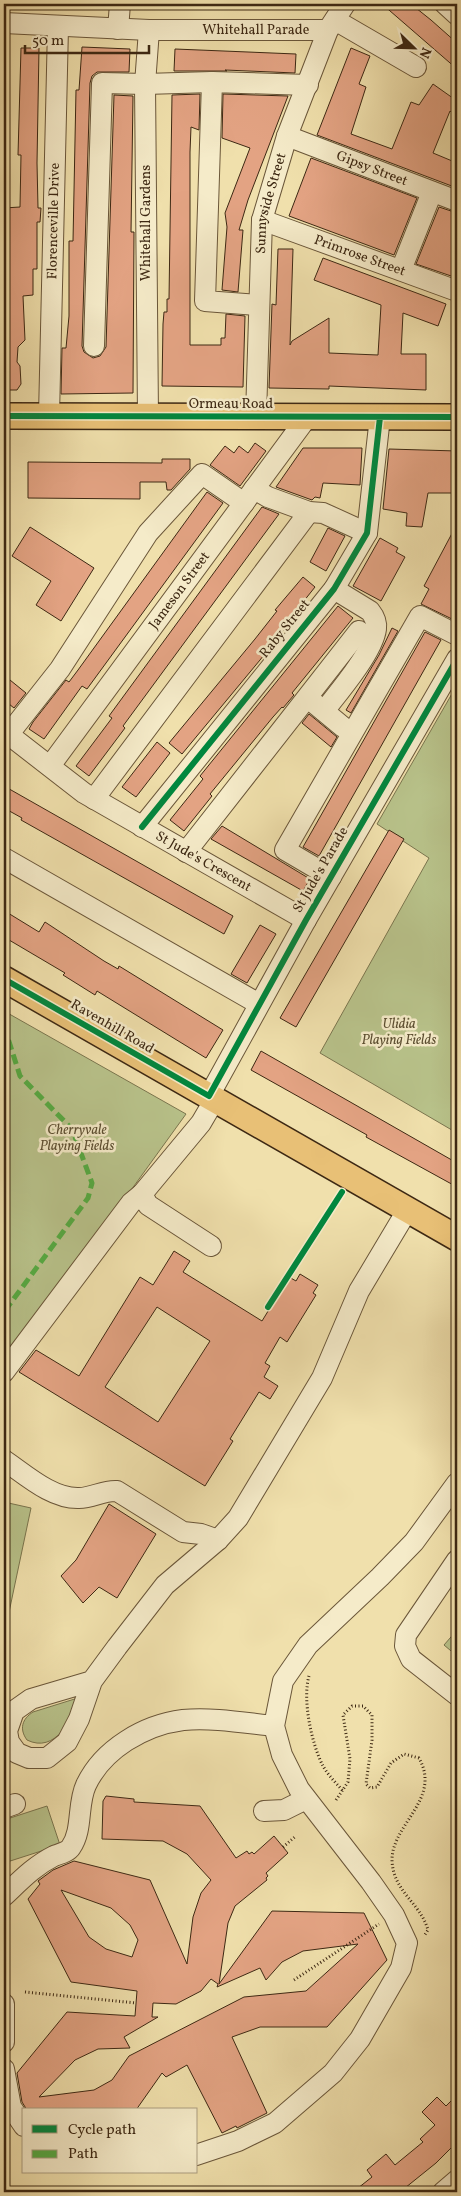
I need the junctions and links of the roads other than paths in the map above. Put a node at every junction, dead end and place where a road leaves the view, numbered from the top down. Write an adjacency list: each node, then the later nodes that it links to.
1 (120, 4): 7 (street)
2 (445, 4): 3 (street)
3 (457, 15)
4 (336, 18): 8 (street, Whitehall Parade); 9 (street); 12 (street, Sunnyside Street)
5 (4, 23): 6 (street, Whitehall Parade)
6 (58, 27): 7 (street, Whitehall Parade); 22 (street, Florenceville Drive)
7 (118, 29): 8 (street, Whitehall Parade)
8 (150, 30): 11 (street, Whitehall Gardens)
9 (416, 67)
10 (212, 82): 11 (street); 12 (street); 19 (street)
11 (145, 84): 20 (street); 23 (street, Whitehall Gardens)
12 (308, 84): 13 (street, Sunnyside Street)
13 (287, 136): 14 (street, Gipsy Street); 16 (street, Sunnyside Street)
14 (432, 192): 15 (street, Gipsy Street); 17 (street)
15 (457, 201)
16 (262, 220): 17 (street, Primrose Street); 19 (street, Sunnyside Street)
17 (401, 270): 18 (street, Primrose Street)
18 (457, 291)
19 (258, 305): 24 (street, Sunnyside Street)
20 (94, 346)
21 (4, 416): 22 (main road, Ormeau Road)
22 (49, 416): 23 (main road, Ormeau Road)
23 (148, 416): 24 (main road, Ormeau Road)
24 (256, 416): 25 (main road, Ormeau Road)
25 (308, 416): 26 (main road, Ormeau Road); 28 (street, Jameson Street)
26 (380, 417): 27 (main road, Ormeau Road); 30 (street, Raby Street)
27 (457, 417)
28 (249, 496): 29 (street); 36 (street); 37 (street, Jameson Street)
29 (309, 512): 30 (street); 38 (street)
30 (366, 534): 31 (street, Raby Street)
31 (334, 589): 35 (street); 39 (street, Raby Street)
32 (359, 631): 40 (street)
33 (457, 635): 42 (street)
34 (457, 659): 42 (street, St Jude's Parade)
35 (343, 727)
36 (6, 733): 37 (street, St Jude's Crescent)
37 (50, 766): 38 (street, St Jude's Crescent)
38 (94, 799): 39 (street, St Jude's Crescent)
39 (142, 827): 40 (street, St Jude's Crescent)
40 (186, 852): 43 (street, St Jude's Crescent)
41 (4, 858): 45 (street)
42 (331, 877): 43 (street, St Jude's Parade)
43 (306, 920): 45 (street, St Jude's Parade)
44 (4, 979): 46 (main road, Ravenhill Road)
45 (259, 1004): 46 (street, St Jude's Parade)
46 (212, 1098): 47 (street, St Jude's Parade); 48 (main road, Ravenhill Road)
47 (142, 1194): 50 (street); 51 (street, St Jude's Parade)
48 (408, 1209): 49 (main road, Ravenhill Road); 54 (street)
49 (457, 1238)
50 (211, 1246)
51 (4, 1372)
52 (4, 1460): 54 (street)
53 (457, 1483): 58 (street)
54 (218, 1540): 56 (street)
55 (457, 1560): 57 (street)
56 (92, 1682): 59 (street); 59 (street)
57 (457, 1695)
58 (274, 1726): 60 (street); 62 (street)
59 (5, 1731)
60 (306, 1798): 61 (street); 67 (street)
61 (264, 1811)
62 (4, 1896)
63 (4, 2004): 64 (street)
64 (4, 2042)
65 (4, 2069): 66 (street)
66 (22, 2123)
67 (198, 2154)
68 (457, 2180): 69 (street)
69 (443, 2192)

